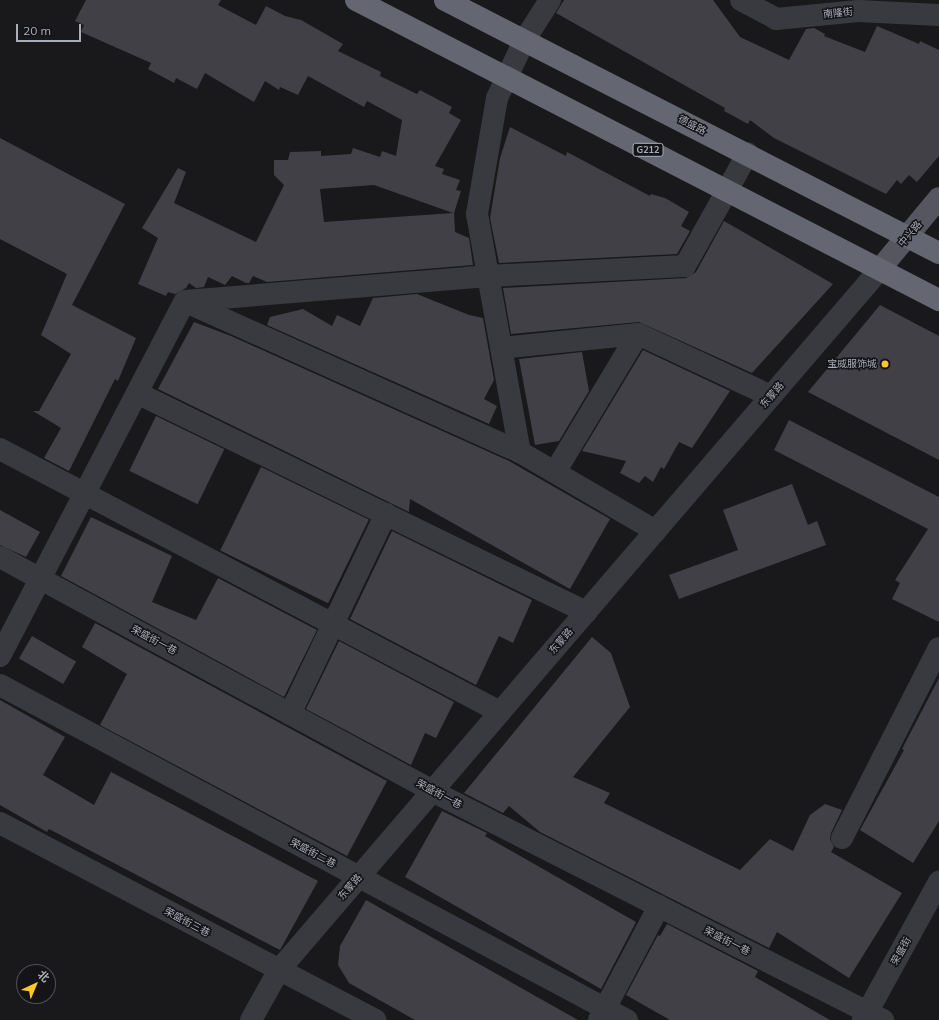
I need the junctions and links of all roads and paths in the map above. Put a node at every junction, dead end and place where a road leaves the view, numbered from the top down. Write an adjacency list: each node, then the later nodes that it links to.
1 (356, 0): 7 (highway, G212)
2 (445, 0): 6 (highway, 德盛路)
3 (550, 0): 6 (street)
4 (741, 0): 5 (street, 南隆街)
5 (939, 15)
6 (524, 41): 7 (street); 8 (highway, 德盛路)
7 (506, 77): 9 (highway, G212); 14 (street)
8 (748, 153): 9 (street); 11 (highway, 德盛路)
9 (727, 191): 13 (highway, G212); 14 (street)
10 (939, 198): 11 (main road, 中兴路)
11 (908, 237): 12 (highway, 德盛路); 13 (main road, 中兴路)
12 (939, 253)
13 (880, 269): 15 (highway, G212); 20 (street, 东蒙路)
14 (488, 276): 16 (street); 18 (street)
15 (939, 300)
16 (185, 301): 19 (street); 22 (street)
17 (638, 334): 18 (street); 20 (street); 23 (street)
18 (501, 348): 22 (street)
19 (137, 393): 24 (street); 25 (street)
20 (771, 396): 26 (street, 东蒙路)
21 (0, 449): 24 (street)
22 (520, 452): 23 (street)
23 (555, 472): 26 (street)
24 (84, 494): 28 (street); 30 (street)
25 (386, 514): 29 (street); 30 (street)
26 (656, 531): 29 (street, 东蒙路)
27 (0, 557): 28 (street, 荣盛街一巷)
28 (40, 579): 32 (street); 35 (street, 荣盛街一巷)
29 (586, 612): 34 (street, 东蒙路)
30 (333, 625): 34 (street); 35 (street)
31 (939, 648): 38 (street)
32 (0, 656)
33 (0, 685): 39 (street, 荣盛街二巷)
34 (500, 712): 36 (street, 东蒙路)
35 (290, 714): 36 (street, 荣盛街一巷)
36 (432, 791): 39 (street, 东蒙路); 41 (street, 荣盛街一巷)
37 (0, 823): 42 (street, 荣盛街三巷)
38 (842, 838)
39 (358, 877): 42 (street, 东蒙路); 43 (street, 荣盛街二巷)
40 (939, 882): 44 (street, 荣盛街)
41 (659, 906): 43 (street); 44 (street, 荣盛街一巷)
42 (279, 970): 45 (street, 东蒙路); 46 (street, 荣盛街三巷)
43 (602, 1014): 47 (street, 荣盛街二巷)
44 (871, 1018)
45 (251, 1020)
46 (375, 1020)
47 (627, 1020)

